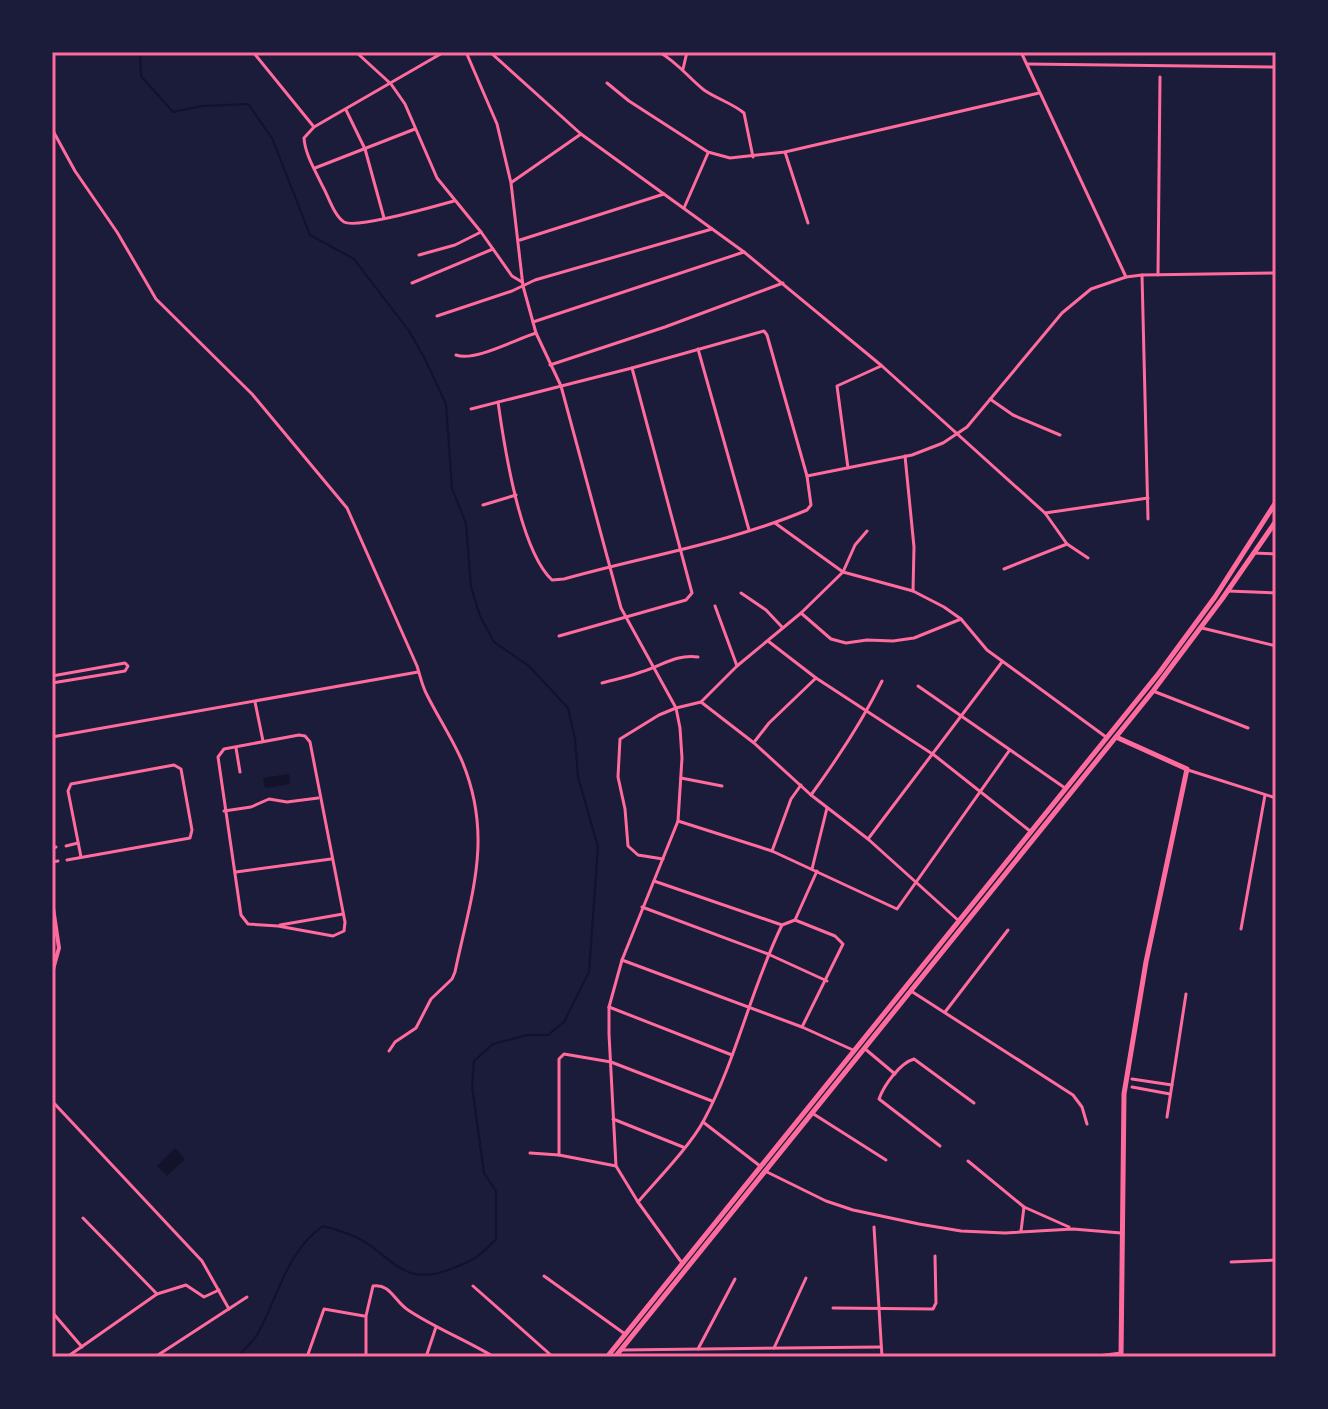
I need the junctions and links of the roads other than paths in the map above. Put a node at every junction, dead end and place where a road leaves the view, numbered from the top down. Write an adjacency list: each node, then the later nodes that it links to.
1 (253, 52): 17 (street)
2 (356, 52): 14 (street)
3 (444, 52): 14 (street)
4 (466, 52): 26 (street)
5 (490, 52): 20 (street)
6 (659, 52): 11 (street)
7 (687, 52): 11 (street)
8 (1021, 52): 9 (street)
9 (1027, 64): 10 (street); 15 (street)
10 (1276, 67)
11 (683, 69): 24 (street)
12 (1160, 77): 40 (street)
13 (607, 83): 22 (street)
14 (391, 84): 16 (street); 18 (street)
15 (1039, 93): 23 (street); 41 (street)
16 (346, 110): 17 (street); 21 (street)
17 (314, 127): 25 (street)
18 (416, 128): 21 (street); 28 (street)
19 (52, 129): 97 (street)
20 (581, 134): 26 (street); 27 (street)
21 (365, 149): 25 (street); 30 (street)
22 (708, 152): 24 (street); 29 (street)
23 (785, 152): 24 (street); 31 (street)
24 (753, 157)
25 (315, 168): 30 (street)
26 (511, 183): 34 (street)
27 (664, 194): 29 (street); 34 (street)
28 (454, 201): 30 (street); 33 (street)
29 (684, 208): 32 (street)
30 (384, 218)
31 (808, 223)
32 (713, 229): 36 (street); 44 (street)
33 (481, 232): 35 (street); 37 (street)
34 (520, 240): 44 (street)
35 (494, 249): 42 (street); 44 (street)
36 (744, 252): 43 (street); 46 (street)
37 (419, 255)
38 (1276, 273): 40 (street)
39 (1142, 275): 40 (street); 41 (street); 63 (street)
40 (1158, 275)
41 (1126, 277): 54 (street)
42 (412, 283)
43 (783, 283): 50 (street); 51 (street)
44 (523, 284): 45 (street); 46 (street)
45 (437, 316)
46 (533, 322): 47 (street)
47 (536, 333): 49 (street); 50 (street)
48 (698, 348): 52 (street); 61 (street); 70 (street)
49 (456, 355)
50 (550, 365): 53 (street)
51 (882, 366): 57 (street); 60 (street)
52 (632, 368): 53 (street); 73 (street)
53 (561, 386): 55 (street); 77 (street)
54 (990, 399): 57 (street); 58 (street)
55 (498, 402): 56 (street); 62 (street)
56 (471, 409)
57 (956, 433): 59 (street); 66 (street)
58 (1060, 435)
59 (905, 456): 60 (street); 80 (street)
60 (848, 468): 61 (street)
61 (807, 476): 69 (street)
62 (516, 495): 65 (street); 77 (street)
63 (1148, 498): 66 (street); 67 (street)
64 (1276, 502): 112 (main road)
65 (483, 505)
66 (1045, 513): 72 (street)
67 (1148, 519)
68 (1276, 521): 74 (main road)
69 (775, 523): 70 (street); 79 (street)
70 (749, 530): 73 (street)
71 (867, 531): 79 (street)
72 (1067, 544): 76 (street); 78 (street)
73 (679, 551): 77 (street); 86 (street)
74 (1253, 553): 75 (street); 81 (main road)
75 (1276, 554)
76 (1088, 558)
77 (609, 566): 86 (street)
78 (1004, 569)
79 (843, 572): 80 (street); 85 (street)
80 (913, 591): 87 (street)
81 (1228, 591): 83 (street); 89 (main road)
82 (741, 593): 88 (street)
83 (1276, 593)
84 (715, 606): 96 (street)
85 (801, 613): 87 (street); 88 (street)
86 (626, 618): 90 (street); 95 (street)
87 (961, 619): 94 (street)
88 (782, 627): 91 (street)
89 (1200, 627): 92 (street); 104 (main road)
90 (559, 636)
91 (768, 641): 96 (street); 99 (street)
92 (1276, 646)
93 (698, 657): 95 (street)
94 (1002, 662): 109 (street); 112 (street)
95 (654, 666): 102 (street); 107 (street)
96 (737, 666): 106 (street)
97 (419, 672): 105 (street); 169 (street)
98 (52, 676): 101 (street)
99 (816, 678): 108 (street); 115 (street)
100 (882, 681): 108 (street)
101 (52, 683)
102 (602, 683)
103 (918, 686): 109 (street)
104 (1153, 691): 110 (street); 113 (main road)
105 (255, 702): 111 (street); 114 (street)
106 (701, 702): 107 (street); 115 (street)
107 (676, 708): 121 (street); 140 (street)
108 (867, 712): 118 (street); 126 (street)
109 (963, 716): 117 (street); 118 (street)
110 (1248, 728)
111 (52, 737)
112 (1107, 737): 124 (main road)
113 (1116, 737): 119 (main road); 162 (main road)
114 (263, 741): 116 (street); 128 (street)
115 (754, 743): 122 (street)
116 (236, 746): 120 (street); 131 (street)
117 (1009, 751): 124 (street); 125 (street)
118 (934, 755): 125 (street); 134 (street)
119 (1187, 769): 127 (street); 200 (main road)
120 (240, 772)
121 (681, 778): 123 (street); 132 (street)
122 (801, 785): 126 (street); 137 (street)
123 (722, 786)
124 (1065, 788): 133 (main road)
125 (980, 793): 133 (street); 148 (street)
126 (811, 795): 130 (street)
127 (1265, 795): 129 (street); 156 (street)
128 (319, 798): 131 (street); 139 (street)
129 (1276, 798)
130 (827, 808): 134 (street); 144 (street)
131 (224, 811): 146 (street)
132 (678, 821): 137 (street); 140 (street)
133 (1030, 832): 153 (main road)
134 (868, 839): 148 (street)
135 (78, 843): 136 (street); 138 (street); 138 (street)
136 (66, 846)
137 (772, 851): 144 (street)
138 (81, 857): 141 (street)
139 (331, 859): 146 (street); 151 (street)
140 (663, 859): 147 (street)
141 (67, 860)
142 (58, 861): 143 (street)
143 (52, 862)
144 (812, 869): 145 (street)
145 (817, 871): 148 (street); 152 (street)
146 (235, 873): 155 (street)
147 (654, 881): 150 (street); 154 (street)
148 (914, 882): 153 (street)
149 (52, 901): 160 (street)
150 (642, 907): 158 (street); 159 (street)
151 (343, 914): 155 (street); 155 (street)
152 (795, 920): 154 (street); 161 (street)
153 (959, 921): 170 (main road)
154 (782, 925): 158 (street)
155 (278, 926)
156 (1241, 929)
157 (1008, 930): 166 (street)
158 (768, 954): 161 (street); 165 (street)
159 (622, 960): 164 (street); 165 (street)
160 (52, 973)
161 (827, 981): 167 (street)
162 (911, 991): 166 (street); 168 (main road)
163 (1186, 994): 175 (street)
164 (609, 1007): 171 (street); 172 (street)
165 (749, 1008): 167 (street); 171 (street)
166 (944, 1013): 185 (street)
167 (802, 1027): 170 (street)
168 (864, 1048): 173 (street); 181 (main road)
169 (389, 1051)
170 (855, 1051): 193 (main road)
171 (732, 1055): 179 (street)
172 (611, 1062): 179 (street); 183 (street); 189 (street)
173 (895, 1074): 180 (street); 186 (street)
174 (1132, 1079): 175 (street)
175 (1172, 1085): 177 (street)
176 (1132, 1087): 177 (street)
177 (1170, 1094): 182 (street)
178 (52, 1101): 209 (street)
179 (712, 1101): 184 (street)
180 (974, 1103)
181 (812, 1113): 190 (street); 193 (main road)
182 (1167, 1117)
183 (613, 1119): 187 (street); 192 (street)
184 (703, 1122): 187 (street); 193 (street)
185 (1087, 1124)
186 (940, 1146)
187 (683, 1147): 194 (street)
188 (530, 1153): 189 (street)
189 (559, 1155): 192 (street)
190 (886, 1160)
191 (968, 1161): 195 (street)
192 (616, 1166): 194 (street)
193 (762, 1169): 199 (street); 204 (main road); 223 (main road)
194 (638, 1202): 204 (street)
195 (1024, 1207): 198 (street); 199 (street)
196 (83, 1218): 210 (street)
197 (874, 1227): 214 (street)
198 (1073, 1229): 199 (street); 200 (street)
199 (1021, 1233)
200 (1121, 1233): 224 (main road)
201 (935, 1256): 214 (street)
202 (1276, 1260): 203 (street)
203 (1231, 1262)
204 (682, 1263): 218 (main road)
205 (544, 1276): 218 (street)
206 (806, 1278): 221 (street)
207 (735, 1279): 222 (street)
208 (473, 1286): 231 (street)
209 (219, 1290): 210 (street); 213 (street)
210 (157, 1294): 219 (street)
211 (247, 1297): 213 (street)
212 (833, 1308): 214 (street)
213 (229, 1309): 226 (street)
214 (878, 1310): 220 (street)
215 (52, 1312): 219 (street)
216 (366, 1316): 217 (street); 227 (street); 228 (street)
217 (436, 1327): 229 (street); 230 (street)
218 (625, 1334): 232 (main road)
219 (82, 1347): 225 (street)
220 (881, 1347): 221 (street); 234 (street)
221 (774, 1348): 222 (street)
222 (698, 1349): 223 (street)
223 (621, 1350): 233 (main road)
224 (1121, 1355): 235 (street)
225 (67, 1357)
226 (155, 1357)
227 (307, 1357)
228 (366, 1357)
229 (426, 1357)
230 (494, 1357)
231 (553, 1357)
232 (607, 1357)
233 (615, 1357)
234 (882, 1357)
235 (1090, 1357)

